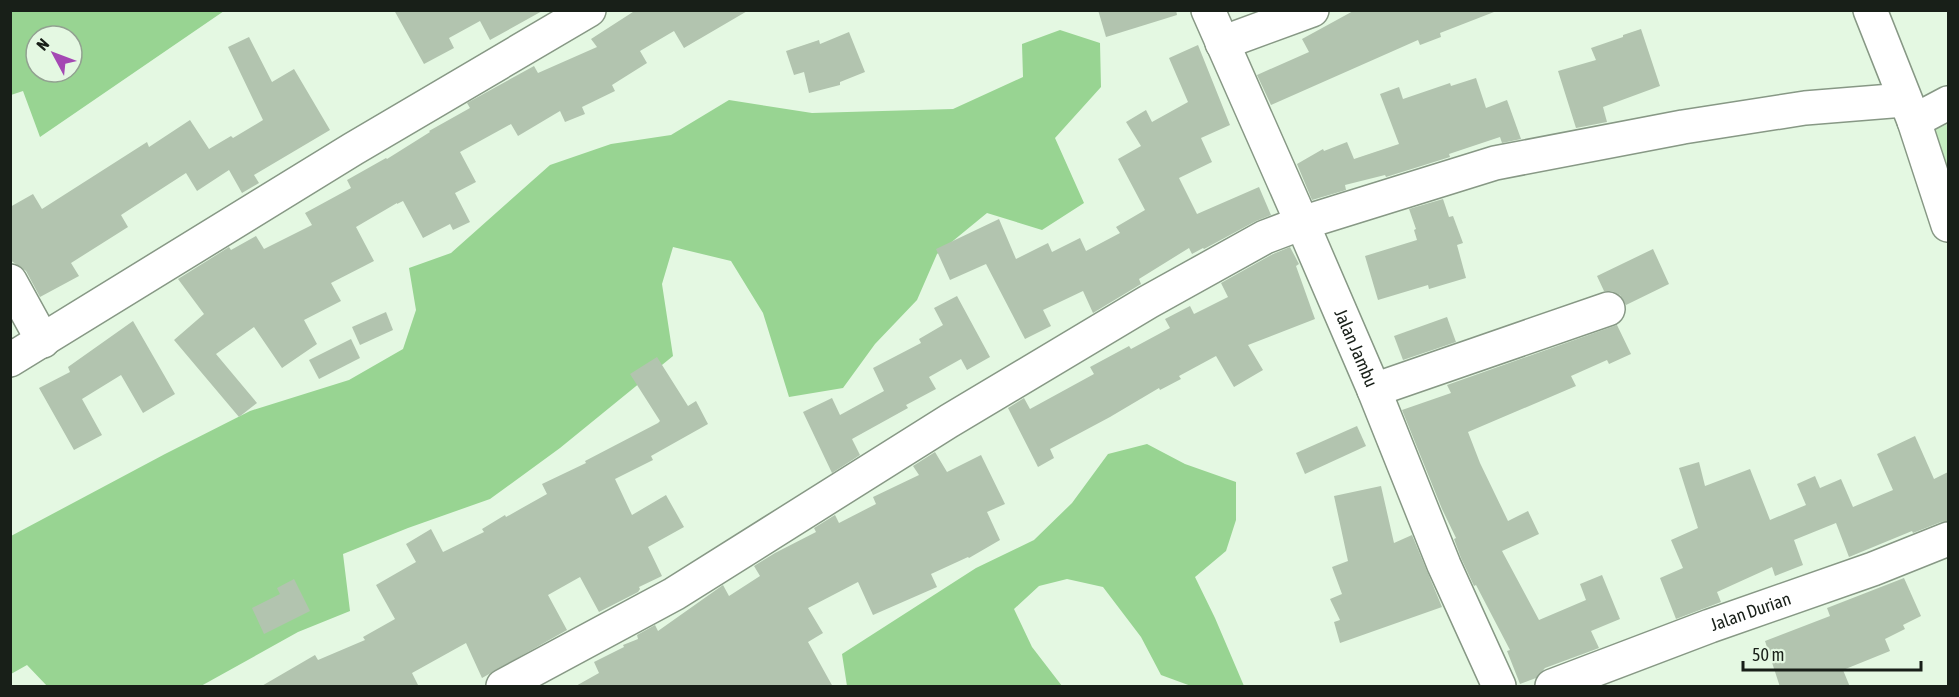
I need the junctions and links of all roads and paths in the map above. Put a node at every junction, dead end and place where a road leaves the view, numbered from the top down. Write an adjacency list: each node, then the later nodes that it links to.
1 (589, 10): 12 (street)
2 (1208, 10): 5 (street, Jalan Jambu)
3 (1312, 10): 5 (street)
4 (1870, 10): 7 (street)
5 (1222, 43): 8 (street, Jalan Jambu)
6 (1948, 103): 7 (street)
7 (1909, 111): 8 (street); 9 (street)
8 (1302, 223): 14 (street, Jalan Jambu); 16 (street)
9 (1948, 225)
10 (10, 281): 12 (street)
11 (1608, 309): 14 (street)
12 (44, 341): 13 (street)
13 (10, 360)
14 (1374, 390): 17 (street, Jalan Jambu)
15 (1948, 539): 18 (street, Jalan Durian)
16 (508, 686)
17 (1499, 687)
18 (1552, 687)

